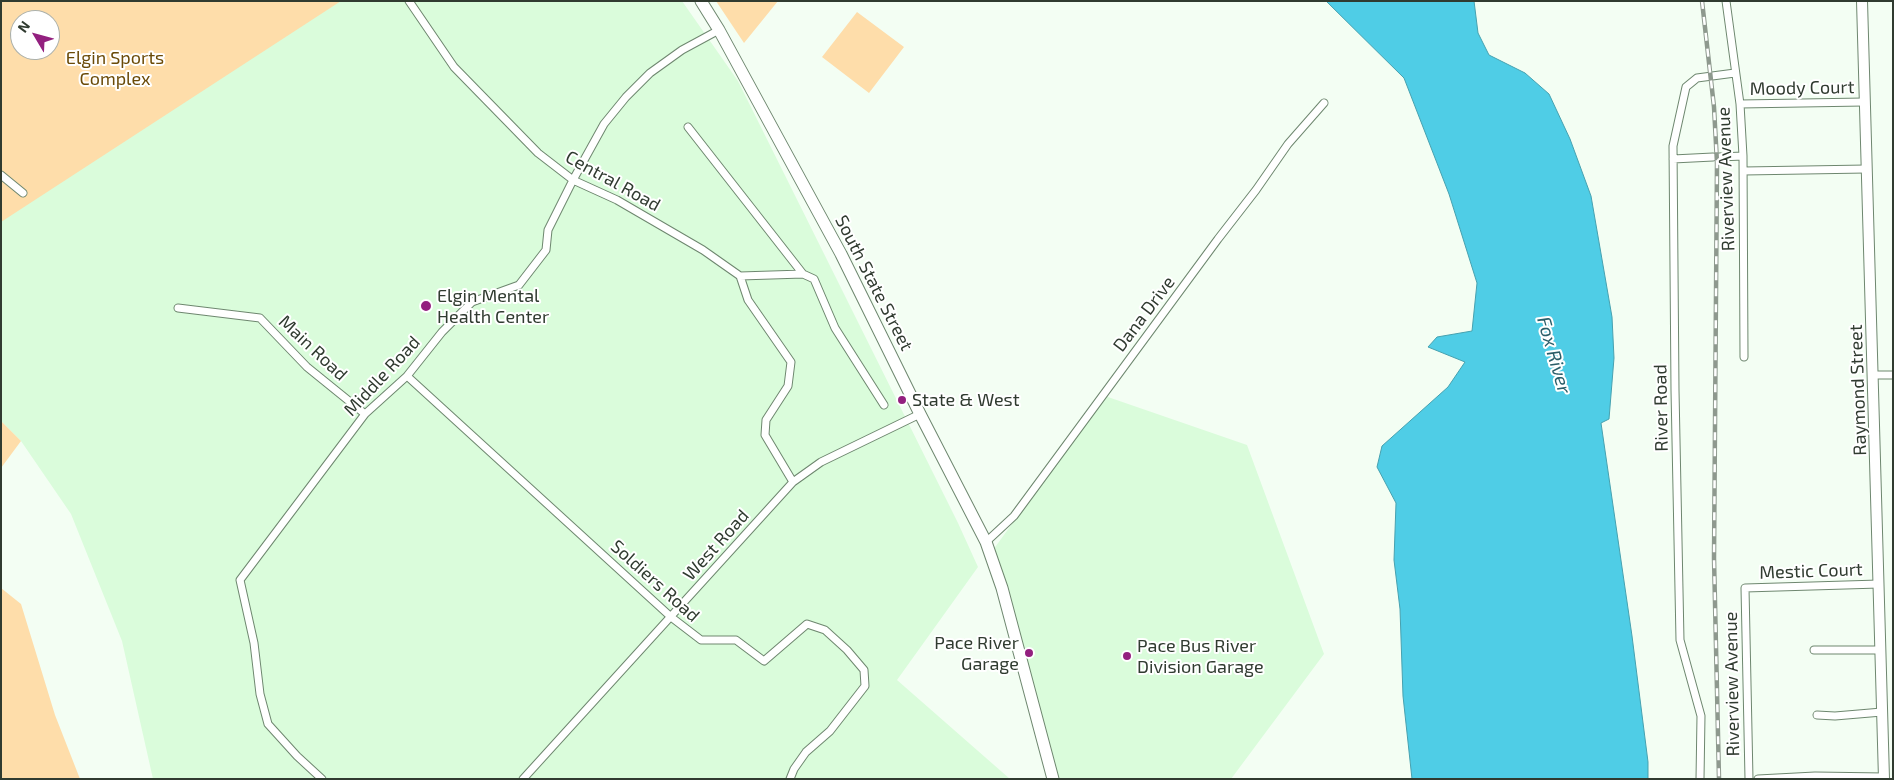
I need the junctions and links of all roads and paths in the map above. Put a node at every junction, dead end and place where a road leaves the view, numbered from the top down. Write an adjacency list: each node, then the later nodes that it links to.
1 (409, 1): 16 (street, Central Road)
2 (701, 1): 5 (main road, South State Street)
3 (1726, 1): 6 (street, Riverview Avenue)
4 (1862, 1): 8 (street, Raymond Street)
5 (719, 30): 16 (street, Middle Road); 27 (main road, South State Street)
6 (1735, 73): 9 (street, Riverview Avenue); 12 (street, River Road)
7 (1324, 102): 29 (street, Dana Drive)
8 (1864, 102): 9 (street, Moody Court); 13 (street, Raymond Street)
9 (1740, 104): 11 (street, Riverview Avenue)
10 (688, 127): 18 (street)
11 (1743, 156): 12 (street); 14 (street, Riverview Avenue)
12 (1673, 159): 42 (street, River Road)
13 (1866, 169): 14 (street); 24 (street, Raymond Street)
14 (1744, 172): 21 (street, Riverview Avenue)
15 (1, 175): 17 (street)
16 (573, 180): 19 (street, Central Road); 23 (street, Middle Road)
17 (23, 192)
18 (803, 274): 19 (street); 25 (street)
19 (740, 276): 28 (street)
20 (178, 308): 26 (street, Main Road)
21 (1744, 357)
22 (1893, 375): 24 (street)
23 (407, 376): 26 (street, Middle Road); 32 (street, Soldiers Road)
24 (1874, 376): 30 (street, Raymond Street)
25 (884, 405)
26 (365, 414): 38 (street, Middle Road)
27 (920, 414): 28 (street, West Road); 29 (main road, South State Street)
28 (793, 482): 32 (street, West Road)
29 (986, 542): 41 (main road, South State Street)
30 (1879, 584): 31 (street, Mestic Court); 34 (street, Raymond Street)
31 (1745, 588): 43 (street, Riverview Avenue)
32 (671, 617): 39 (street, West Road); 40 (street, Soldiers Road)
33 (1814, 650): 34 (street)
34 (1881, 650): 35 (street, Raymond Street)
35 (1882, 712): 36 (street); 37 (street, Raymond Street)
36 (1817, 715)
37 (1884, 778): 44 (street)
38 (322, 779)
39 (523, 779)
40 (790, 779)
41 (1053, 779)
42 (1700, 779)
43 (1749, 779)
44 (1758, 779)

